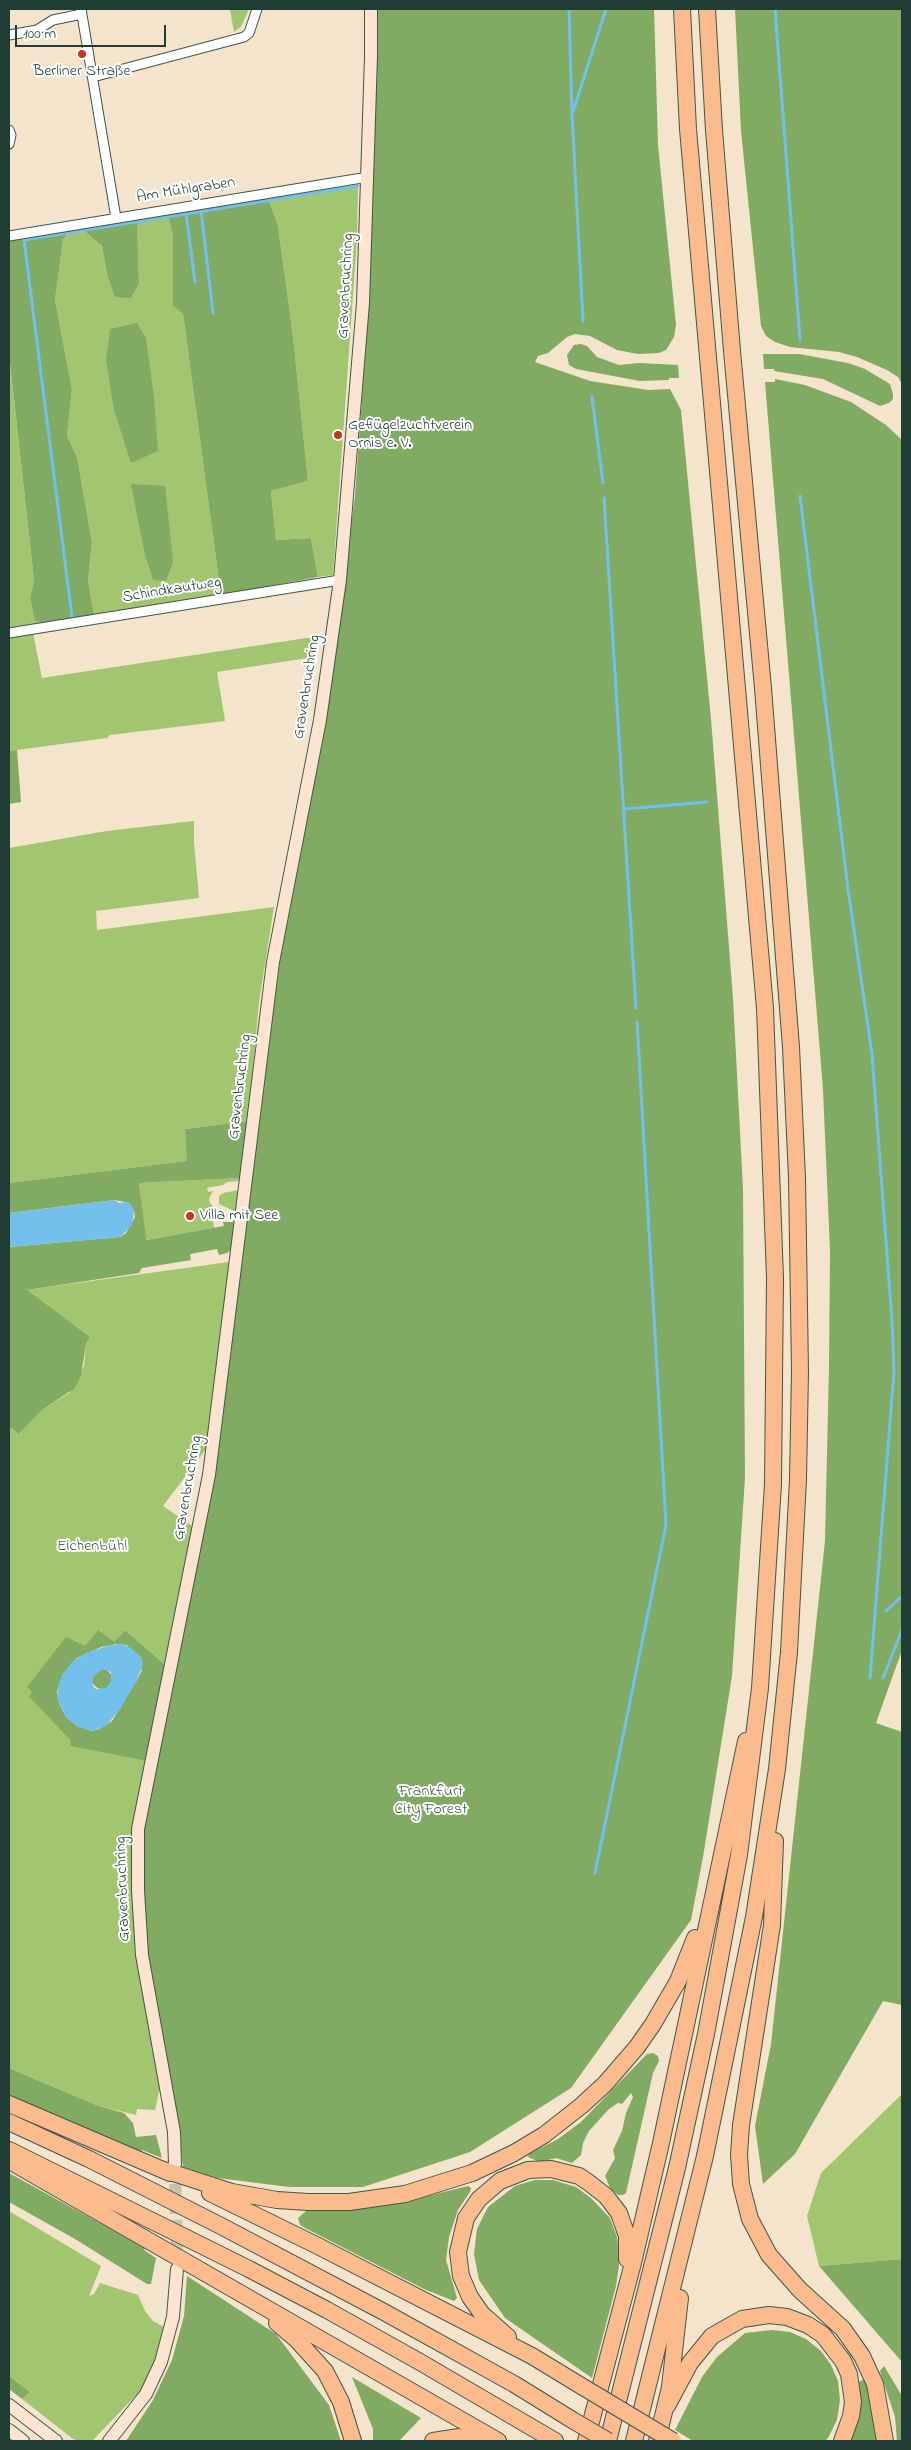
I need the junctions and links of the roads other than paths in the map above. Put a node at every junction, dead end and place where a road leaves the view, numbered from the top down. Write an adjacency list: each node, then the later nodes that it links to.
1 (258, 9): 7 (street)
2 (371, 9): 10 (street, Gravenbruchring)
3 (682, 9): 15 (highway)
4 (708, 9): 16 (highway)
5 (81, 12): 6 (street); 7 (street)
6 (9, 35)
7 (93, 78): 11 (street)
8 (9, 130): 9 (street)
9 (9, 144)
10 (368, 177): 11 (street, Am Mühlgraben); 13 (street, Gravenbruchring)
11 (116, 218): 12 (street, Am Mühlgraben)
12 (9, 236)
13 (340, 580): 14 (street, Schindkautweg); 22 (street, Gravenbruchring)
14 (9, 633)
15 (760, 1688): 17 (highway); 40 (highway)
16 (777, 1769): 23 (highway); 45 (highway)
17 (716, 1882): 22 (highway); 26 (highway)
18 (9, 2104): 22 (highway)
19 (9, 2122): 40 (highway, bridge)
20 (9, 2150): 38 (highway)
21 (9, 2161): 25 (highway)
22 (168, 2166): 27 (highway)
23 (687, 2234): 29 (highway); 41 (highway)
24 (177, 2269): 33 (street)
25 (233, 2289): 34 (highway); 37 (highway)
26 (618, 2321): 27 (highway); 39 (highway)
27 (532, 2356): 43 (highway, bridge)
28 (9, 2405): 32 (street)
29 (667, 2406): 42 (highway); 44 (highway)
30 (9, 2430): 31 (street)
31 (23, 2441)
32 (56, 2441)
33 (109, 2441)
34 (353, 2441)
35 (433, 2441): 36 (highway)
36 (481, 2441)
37 (498, 2441)
38 (555, 2441)
39 (586, 2441)
40 (608, 2441)
41 (634, 2441)
42 (657, 2441)
43 (673, 2441)
44 (842, 2441)
45 (885, 2441)

